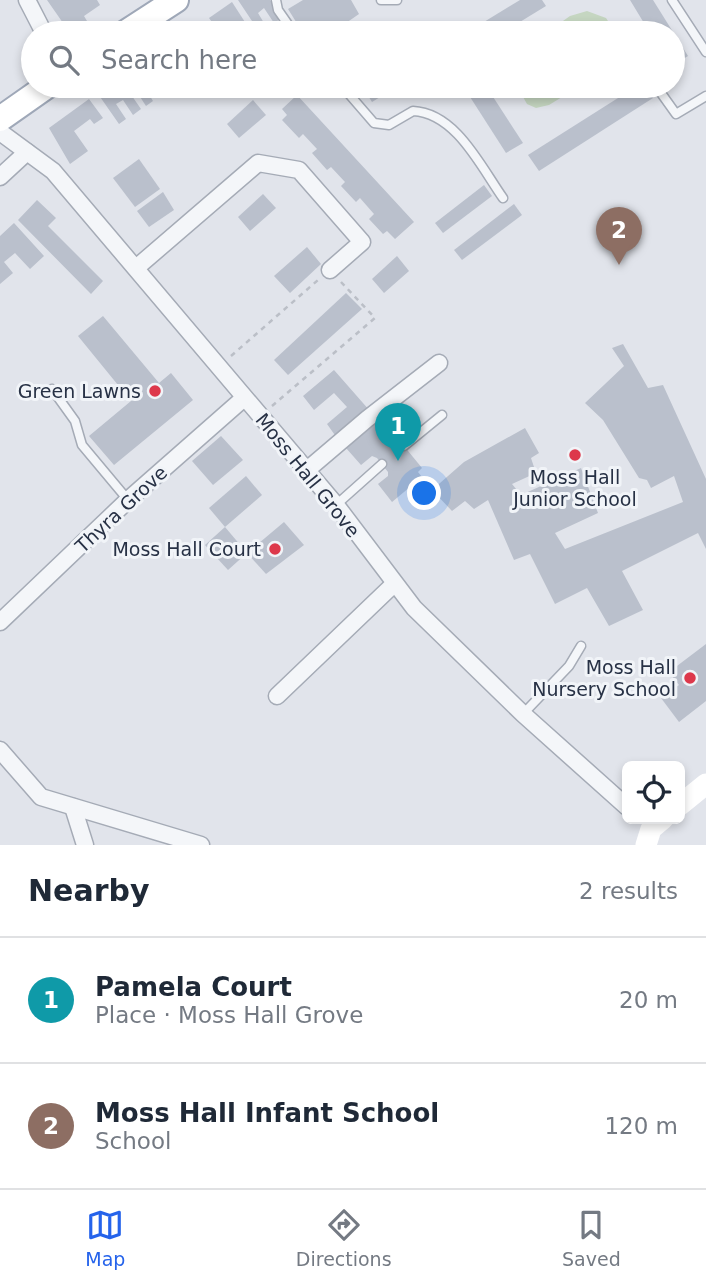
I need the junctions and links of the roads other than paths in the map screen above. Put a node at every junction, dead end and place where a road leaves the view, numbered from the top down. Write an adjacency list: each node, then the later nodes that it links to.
1 (27, 0): 7 (street)
2 (176, 0): 8 (main road)
3 (276, 0): 9 (lane)
4 (381, 0): 5 (lane)
5 (397, 0)
6 (672, 0): 10 (lane)
7 (38, 21)
8 (144, 21)
9 (286, 21)
10 (706, 52)
11 (706, 96): 14 (lane)
12 (30, 98): 15 (main road)
13 (352, 98): 19 (lane)
14 (665, 98)
15 (0, 119)
16 (0, 132): 17 (street, Moss Hall Grove)
17 (27, 152): 18 (street); 20 (street, Moss Hall Grove)
18 (0, 177)
19 (503, 198)
20 (136, 268): 21 (street); 24 (street, Moss Hall Grove)
21 (330, 270)
22 (439, 363): 28 (street)
23 (52, 389): 29 (lane)
24 (244, 398): 28 (street, Moss Hall Grove); 29 (street, Thyra Grove)
25 (442, 415): 26 (lane)
26 (404, 446)
27 (382, 464): 30 (lane)
28 (307, 470): 30 (street, Moss Hall Grove)
29 (128, 500): 32 (street, Thyra Grove)
30 (337, 505): 31 (street, Moss Hall Grove)
31 (394, 584): 34 (street); 35 (street, Moss Hall Grove)
32 (0, 622)
33 (581, 646): 35 (lane)
34 (277, 696)
35 (523, 714): 39 (street, Moss Hall Grove)
36 (0, 750): 40 (street)
37 (706, 784): 38 (street)
38 (685, 801)
39 (622, 803)
40 (73, 807): 41 (street); 42 (street)
41 (85, 845)
42 (201, 845)

